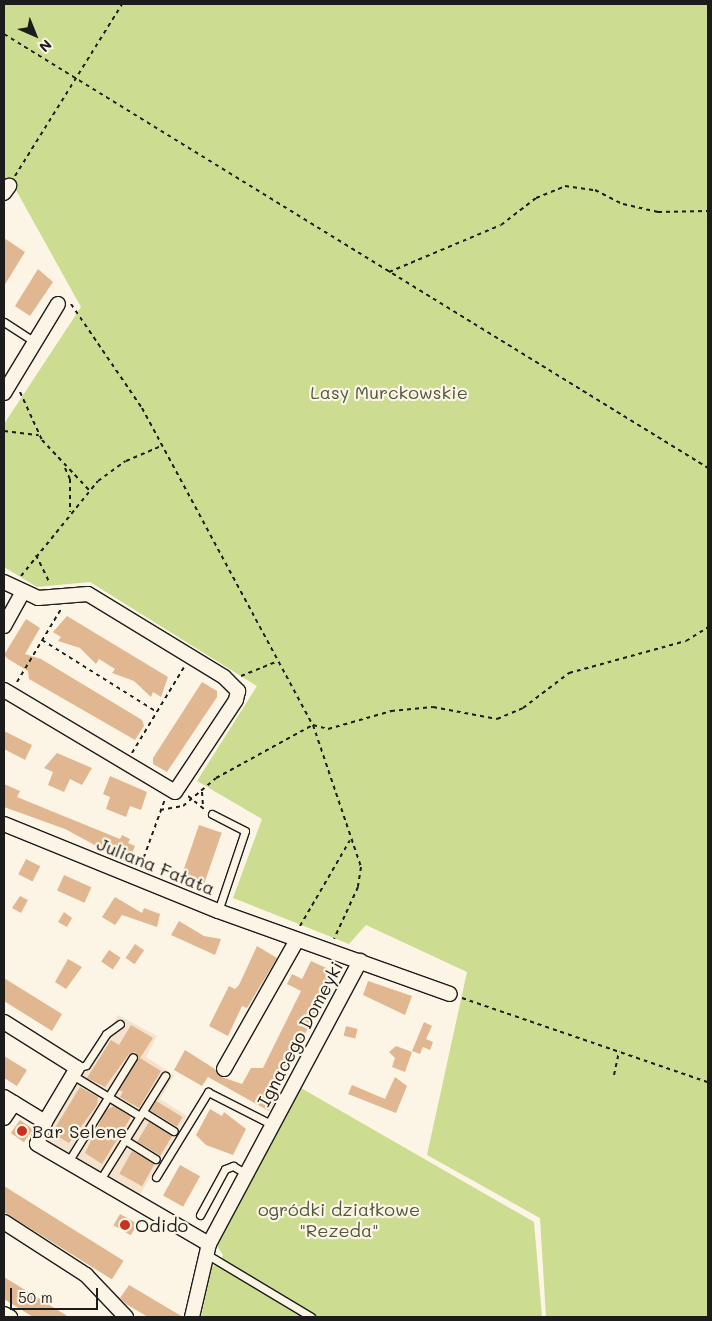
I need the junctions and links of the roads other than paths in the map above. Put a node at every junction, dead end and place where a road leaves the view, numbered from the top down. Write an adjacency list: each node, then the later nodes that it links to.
1 (58, 304): 3 (street)
2 (4, 322): 3 (lane)
3 (35, 342): 4 (street)
4 (4, 393)
5 (13, 588): 6 (street); 7 (street)
6 (4, 626)
7 (6, 686)
8 (212, 814): 10 (lane)
9 (4, 824): 10 (street, Juliana Fałata)
10 (218, 911): 11 (street, Juliana Fałata)
11 (295, 939): 12 (street, Juliana Fałata); 17 (street)
12 (360, 960): 13 (street, Juliana Fałata); 25 (street, Ignacego Domeyki)
13 (450, 994)
14 (4, 1022): 18 (street)
15 (120, 1024): 18 (lane)
16 (133, 1057): 20 (lane)
17 (224, 1069)
18 (76, 1072): 20 (lane); 24 (street)
19 (164, 1076): 22 (lane)
20 (108, 1097): 22 (lane); 29 (lane)
21 (9, 1100): 23 (street); 24 (street)
22 (141, 1114): 26 (lane); 27 (lane)
23 (4, 1118)
24 (45, 1122): 29 (street)
25 (273, 1125): 30 (street, Ignacego Domeyki); 31 (lane, Ignacego Domeyki)
26 (174, 1131)
27 (125, 1140): 28 (lane); 32 (lane)
28 (156, 1159)
29 (68, 1162): 32 (street)
30 (247, 1174): 33 (lane); 35 (street, Ignacego Domeyki)
31 (156, 1177)
32 (100, 1180): 35 (street)
33 (200, 1215)
34 (4, 1222): 38 (street)
35 (209, 1250): 39 (street, Ignacego Domeyki); 40 (lane)
36 (4, 1314): 37 (street)
37 (10, 1317)
38 (126, 1317)
39 (192, 1317)
40 (311, 1317)

